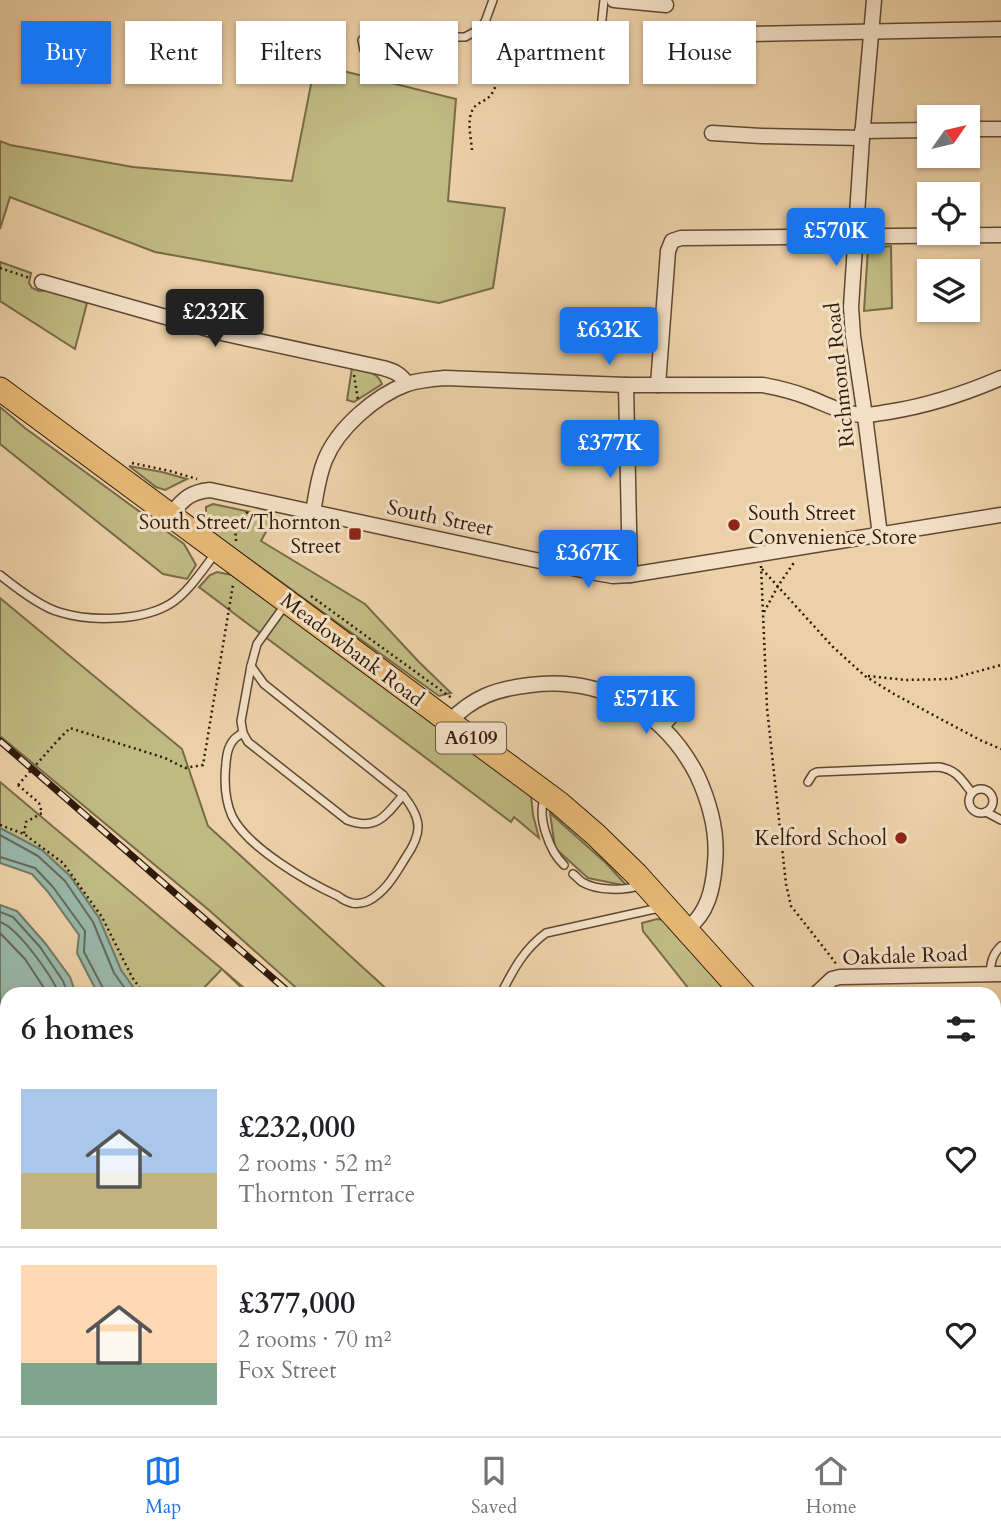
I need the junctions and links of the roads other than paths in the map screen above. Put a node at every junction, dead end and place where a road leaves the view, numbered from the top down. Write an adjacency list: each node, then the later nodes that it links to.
1 (493, 0): 11 (lane)
2 (604, 0): 6 (lane)
3 (614, 0): 5 (street)
4 (874, 0): 8 (street, Richmond Road)
5 (666, 5)
6 (602, 21)
7 (1001, 29): 8 (street)
8 (871, 31): 9 (street); 16 (street, Richmond Road)
9 (756, 34)
10 (439, 37): 10 (lane)
11 (458, 37)
12 (1001, 129): 13 (street)
13 (980, 130)
14 (917, 131): 16 (street)
15 (712, 133): 16 (street)
16 (862, 134): 18 (street, Richmond Road)
17 (1001, 235): 18 (street)
18 (856, 237): 23 (street); 25 (street, Richmond Road)
19 (43, 282): 21 (street)
20 (1001, 378): 25 (street)
21 (407, 384): 22 (street); 26 (street)
22 (626, 385): 23 (street); 32 (street)
23 (657, 385): 25 (street)
24 (0, 388): 27 (main road, Meadowbank Road / A6109)
25 (865, 416): 29 (street, Richmond Road)
26 (313, 513): 27 (street, South Street); 32 (street, South Street)
27 (170, 515): 30 (main road, Meadowbank Road / A6109)
28 (1001, 515): 29 (street, South Street)
29 (880, 535): 32 (street, South Street)
30 (227, 545): 31 (lane); 33 (main road, Meadowbank Road / A6109)
31 (0, 575)
32 (630, 575)
33 (287, 602): 34 (lane); 36 (main road, Meadowbank Road / A6109)
34 (251, 666): 38 (lane); 42 (lane)
35 (679, 707): 37 (street)
36 (449, 722): 37 (street); 41 (main road, Meadowbank Road / A6109)
37 (662, 726): 49 (street)
38 (243, 733): 42 (lane); 42 (lane)
39 (808, 782): 40 (lane)
40 (972, 793): 43 (lane); 43 (lane)
41 (547, 794): 45 (lane); 47 (main road, Meadowbank Road / A6109)
42 (403, 796)
43 (986, 812): 44 (lane)
44 (1001, 820)
45 (564, 865)
46 (573, 874): 47 (lane)
47 (645, 883): 48 (main road, Meadowbank Road / A6109)
48 (667, 907): 49 (main road, Meadowbank Road / A6109); 52 (lane)
49 (687, 929): 53 (main road, Meadowbank Road / A6109)
50 (1001, 946): 51 (lane)
51 (995, 974): 54 (street, Oakdale Road)
52 (504, 987)
53 (738, 987)
54 (823, 987)

